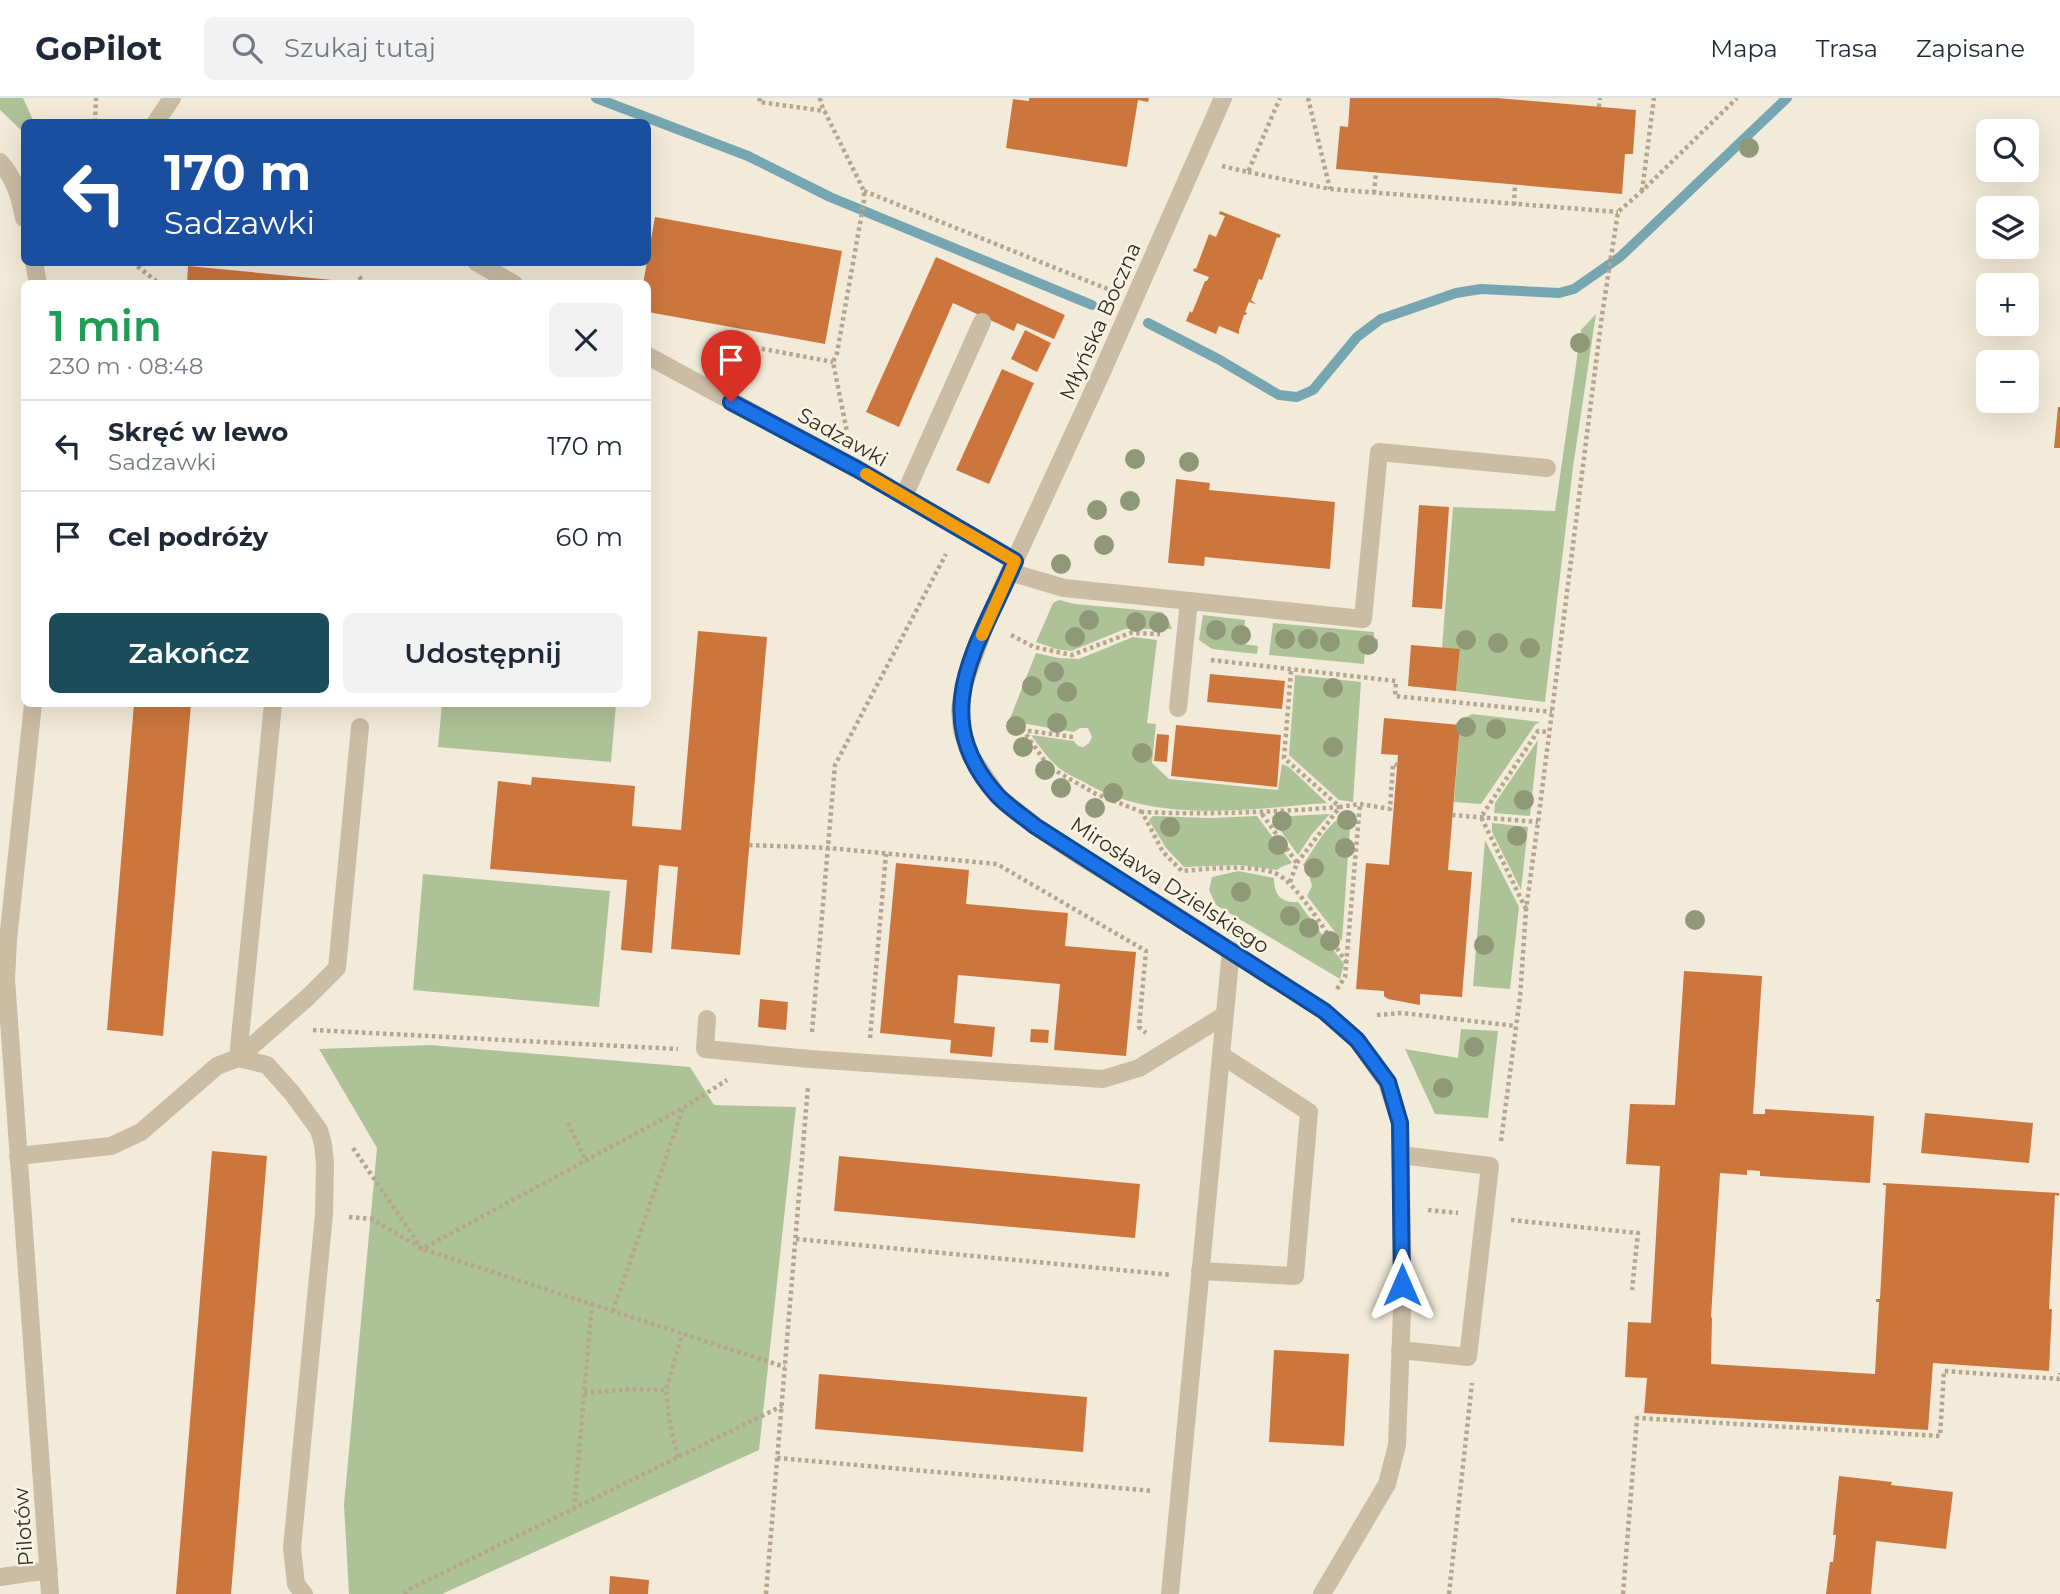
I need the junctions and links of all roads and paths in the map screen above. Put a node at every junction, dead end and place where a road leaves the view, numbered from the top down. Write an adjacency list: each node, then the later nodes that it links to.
1 (96, 98): 13 (path)
2 (172, 98): 14 (street)
3 (760, 98): 12 (path)
4 (820, 98): 12 (path)
5 (1223, 98): 15 (street, Młyńska Boczna)
6 (1280, 98): 17 (path)
7 (1308, 98): 20 (path)
8 (1600, 98): 11 (path)
9 (1654, 98): 22 (path)
10 (1737, 98): 22 (path)
11 (1599, 107)
12 (825, 111): 21 (path)
13 (95, 119)
14 (158, 119)
15 (1196, 161): 17 (path); 33 (street, Młyńska Boczna)
16 (9, 169): 24 (street)
17 (1248, 172): 20 (path)
18 (1376, 173): 23 (path)
19 (1515, 184): 25 (path)
20 (1329, 189): 23 (path)
21 (864, 191): 33 (path); 36 (path)
22 (1642, 191): 26 (path)
23 (1374, 193): 25 (path)
24 (21, 204)
25 (1514, 205): 26 (path)
26 (1618, 212): 50 (path)
27 (137, 266): 30 (path)
28 (483, 266): 32 (street)
29 (359, 277): 31 (path)
30 (155, 280)
31 (362, 280)
32 (507, 280)
33 (1136, 295): 41 (street, Młyńska Boczna)
34 (982, 322): 40 (street)
35 (651, 358): 37 (street, Sadzawki)
36 (833, 362): 37 (path); 38 (path)
37 (727, 399): 40 (street, Sadzawki)
38 (848, 439)
39 (1547, 468): 42 (street, Sadzawki)
40 (905, 496): 41 (street, Sadzawki)
41 (1013, 567): 42 (street, Sadzawki); 66 (street, Mirosława Dzielskiego)
42 (1189, 601): 44 (street)
43 (1010, 634): 44 (path)
44 (1185, 635): 45 (street)
45 (1183, 657): 46 (path); 49 (street)
46 (1290, 670): 50 (path); 56 (path)
47 (33, 707): 84 (street, Pilotów)
48 (273, 707): 78 (street)
49 (1178, 708)
50 (1552, 712): 52 (path)
51 (360, 727): 72 (street)
52 (1549, 733): 60 (path); 61 (path)
53 (1073, 737): 57 (path)
54 (1397, 765): 55 (path)
55 (1360, 804): 56 (path); 67 (path)
56 (1340, 807): 58 (path); 63 (path)
57 (1142, 812): 58 (path); 64 (path)
58 (1262, 813): 63 (path)
59 (1452, 815): 60 (path)
60 (1481, 817): 61 (path); 65 (path)
61 (1538, 822): 65 (path)
62 (886, 854): 74 (path)
63 (1297, 863): 64 (path)
64 (1290, 882): 67 (path)
65 (1527, 910): 73 (path)
66 (1231, 950): 69 (street); 83 (street, Mirosława Dzielskiego)
67 (1346, 962): 68 (path)
68 (1337, 989)
69 (1225, 1015): 76 (street); 77 (street)
70 (1377, 1015): 73 (path)
71 (707, 1019): 76 (street)
72 (274, 1026): 75 (path); 78 (street)
73 (1516, 1027): 81 (path)
74 (871, 1029)
75 (684, 1049)
76 (765, 1054): 79 (path)
77 (1221, 1055): 89 (street); 89 (street)
78 (238, 1058): 82 (street); 84 (street)
79 (683, 1108): 85 (path); 92 (path)
80 (568, 1123): 85 (path)
81 (1501, 1141)
82 (323, 1144): 86 (street); 88 (path)
83 (1401, 1155): 94 (street, Mirosława Dzielskiego); 94 (street)
84 (18, 1156): 105 (street, Pilotów)
85 (586, 1161): 88 (path)
86 (324, 1214): 88 (path); 108 (street)
87 (1504, 1219): 90 (path)
88 (422, 1249): 91 (path)
89 (1200, 1271): 103 (street)
90 (1632, 1290)
91 (592, 1304): 92 (path); 99 (path)
92 (613, 1311): 93 (path)
93 (682, 1334): 95 (path); 98 (path)
94 (1400, 1350): 111 (street, Mirosława Dzielskiego)
95 (785, 1367)
96 (2060, 1373): 113 (path)
97 (1473, 1376): 112 (path)
98 (666, 1390): 99 (path); 101 (path)
99 (584, 1393): 104 (path)
100 (782, 1406): 101 (path)
101 (678, 1457): 104 (path)
102 (777, 1458): 103 (path)
103 (1180, 1494): 110 (street)
104 (574, 1509): 109 (path)
105 (48, 1570): 106 (street); 107 (street, Pilotów)
106 (0, 1577)
107 (50, 1594)
108 (304, 1594)
109 (404, 1594)
110 (1170, 1594)
111 (1322, 1594)
112 (1449, 1594)
113 (1623, 1594)

